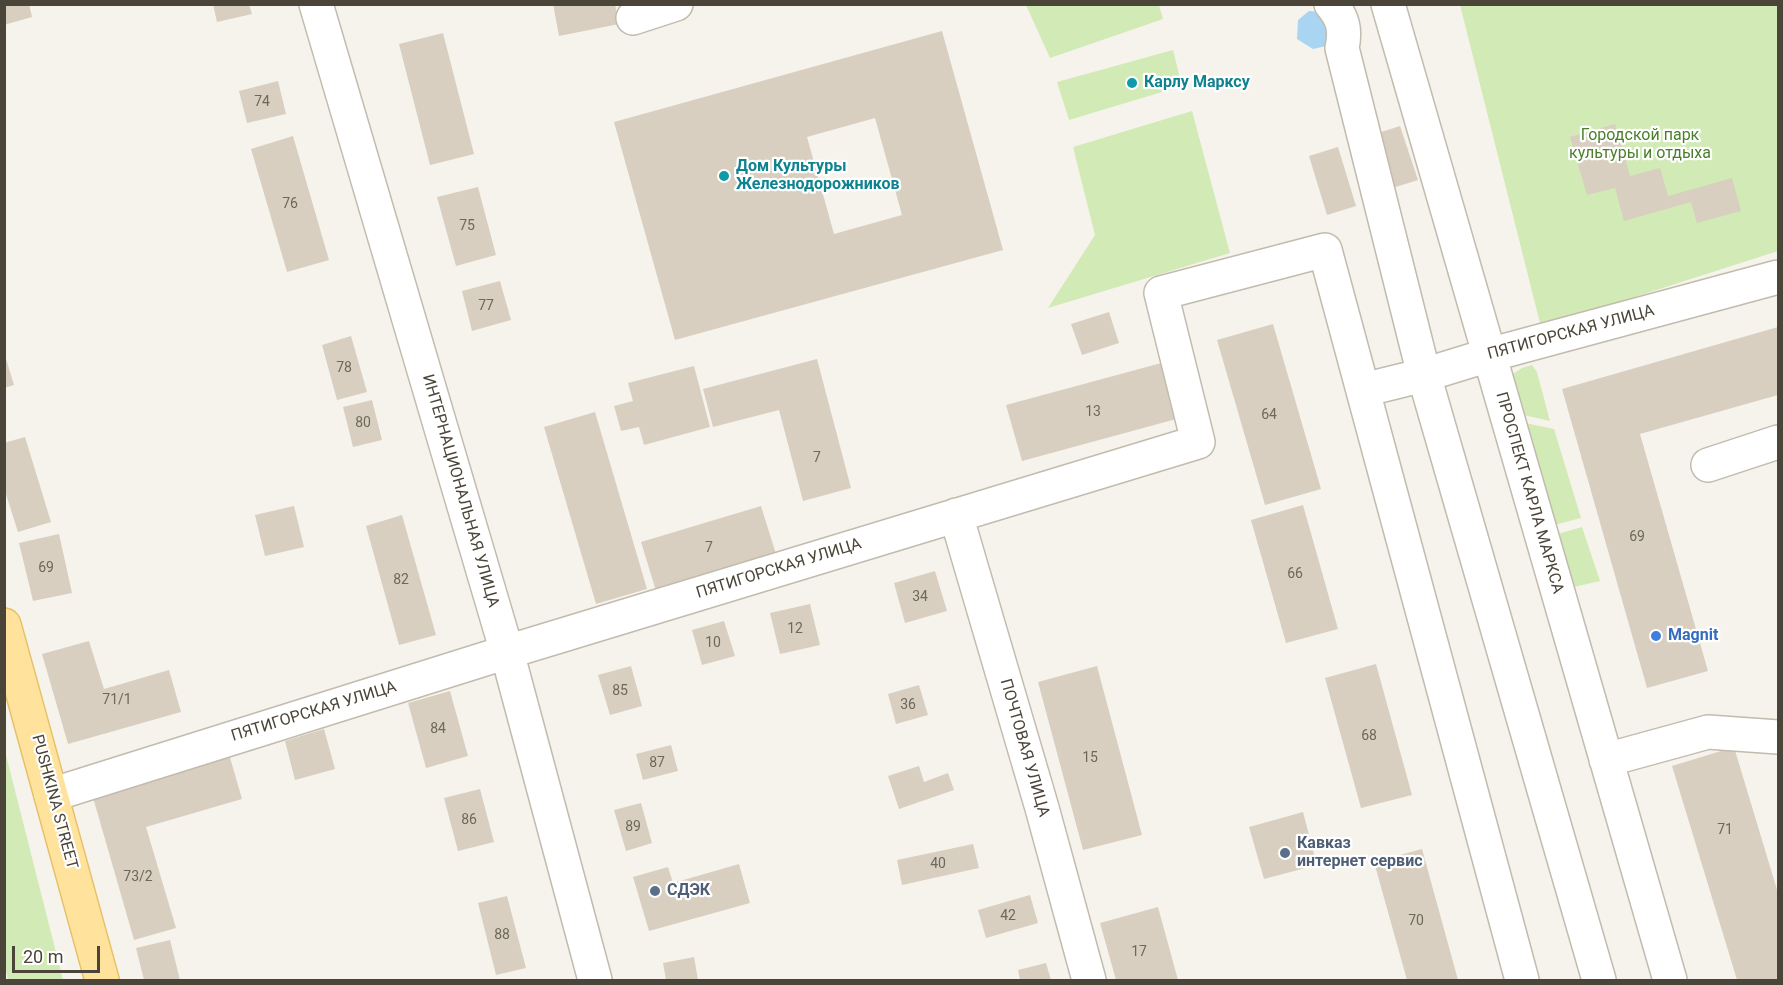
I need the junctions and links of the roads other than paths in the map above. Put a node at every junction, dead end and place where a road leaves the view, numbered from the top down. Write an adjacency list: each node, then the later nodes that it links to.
1 (316, 4): 14 (street, ИНТЕРНАЦИОНАЛЬНАЯ УЛИЦА)
2 (676, 4): 5 (street)
3 (1331, 4): 8 (street)
4 (1388, 4): 7 (street, ПРОСПЕКТ КАРЛА МАРКСА)
5 (633, 18)
6 (1779, 277): 7 (street, ПЯТИГОРСКАЯ УЛИЦА)
7 (1489, 355): 8 (street, ПЯТИГОРСКАЯ УЛИЦА); 16 (street, ПРОСПЕКТ КАРЛА МАРКСА)
8 (1424, 375): 9 (street, ПЯТИГОРСКАЯ УЛИЦА); 22 (street)
9 (1363, 390): 12 (street, ПЯТИГОРСКАЯ УЛИЦА); 21 (street)
10 (1779, 442): 11 (street)
11 (1708, 465)
12 (957, 515): 14 (street, ПЯТИГОРСКАЯ УЛИЦА); 20 (street, ПОЧТОВАЯ УЛИЦА)
13 (4, 624): 17 (main road, PUSHKINA STREET)
14 (507, 651): 17 (street, ПЯТИГОРСКАЯ УЛИЦА); 19 (street, ИНТЕРНАЦИОНАЛЬНАЯ УЛИЦА)
15 (1779, 737): 16 (street)
16 (1606, 760): 23 (street, ПРОСПЕКТ КАРЛА МАРКСА)
17 (51, 795): 18 (main road, PUSHKINA STREET)
18 (102, 981)
19 (595, 981)
20 (1089, 981)
21 (1522, 981)
22 (1599, 981)
23 (1670, 981)

